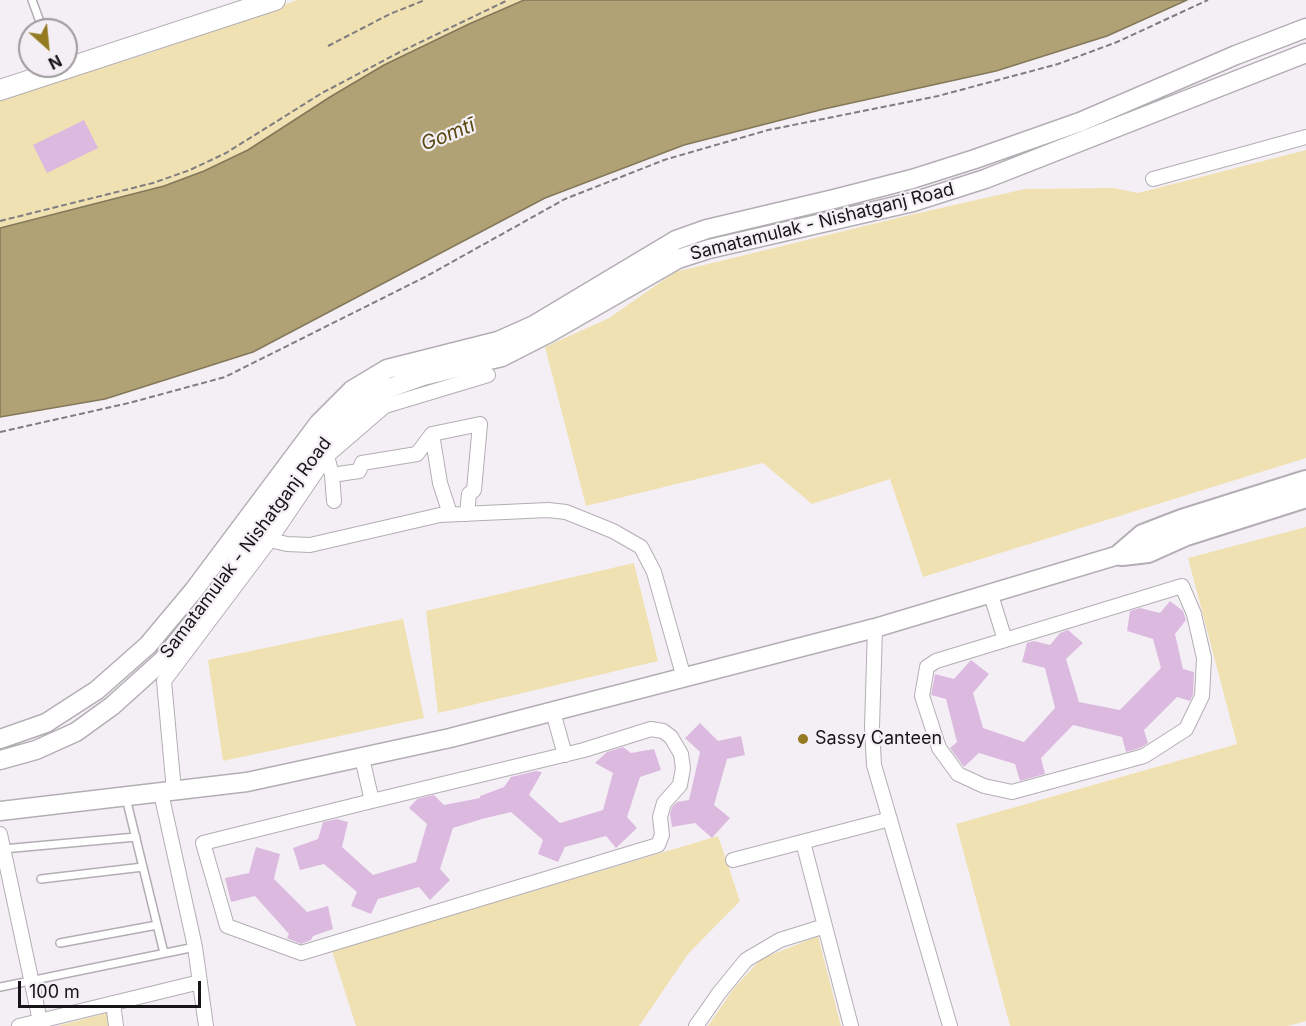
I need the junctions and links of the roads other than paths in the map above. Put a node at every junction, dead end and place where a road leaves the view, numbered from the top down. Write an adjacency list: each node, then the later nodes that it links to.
1 (32, 0): 3 (lane)
2 (275, 0): 6 (main road)
3 (39, 18)
4 (1306, 28): 25 (street, Samatamulak - Nishatganj Road)
5 (1306, 53): 28 (street, Samatamulak - Nishatganj Road)
6 (0, 90)
7 (1306, 137): 8 (street)
8 (1153, 179)
9 (488, 375): 11 (street)
10 (432, 434): 12 (street); 16 (street); 17 (street)
11 (327, 456): 12 (street); 18 (street)
12 (332, 475): 15 (street)
13 (1306, 482): 19 (main road)
14 (1306, 496): 19 (main road)
15 (334, 501)
16 (450, 514): 17 (street); 18 (street)
17 (467, 514): 23 (street)
18 (270, 540): 29 (street)
19 (1122, 554): 20 (street)
20 (990, 592): 21 (street); 22 (street)
21 (875, 628): 23 (street); 33 (street)
22 (1005, 640): 22 (street)
23 (684, 678): 24 (street)
24 (553, 712): 26 (street); 27 (street)
25 (0, 739)
26 (565, 755): 31 (street); 31 (street)
27 (362, 758): 29 (street); 31 (street)
28 (0, 760)
29 (167, 792): 30 (street); 45 (street)
30 (126, 797): 32 (street); 35 (lane)
31 (372, 801)
32 (0, 811)
33 (890, 819): 36 (street); 57 (street)
34 (0, 834): 37 (street)
35 (136, 837): 37 (lane); 39 (lane)
36 (803, 842): 38 (street); 43 (street)
37 (3, 856): 41 (street)
38 (733, 860)
39 (143, 867): 40 (lane); 42 (lane)
40 (41, 879)
41 (6, 896): 47 (street)
42 (157, 925): 44 (lane); 46 (lane)
43 (825, 926): 55 (street); 56 (street)
44 (60, 943)
45 (195, 947): 46 (lane); 48 (street)
46 (164, 953): 47 (lane)
47 (31, 980): 49 (lane); 51 (street)
48 (200, 982): 50 (street); 54 (street)
49 (0, 987)
50 (113, 1004): 51 (street); 53 (street)
51 (40, 1021): 52 (street)
52 (19, 1026)
53 (116, 1026)
54 (206, 1026)
55 (696, 1026)
56 (851, 1026)
57 (950, 1026)

